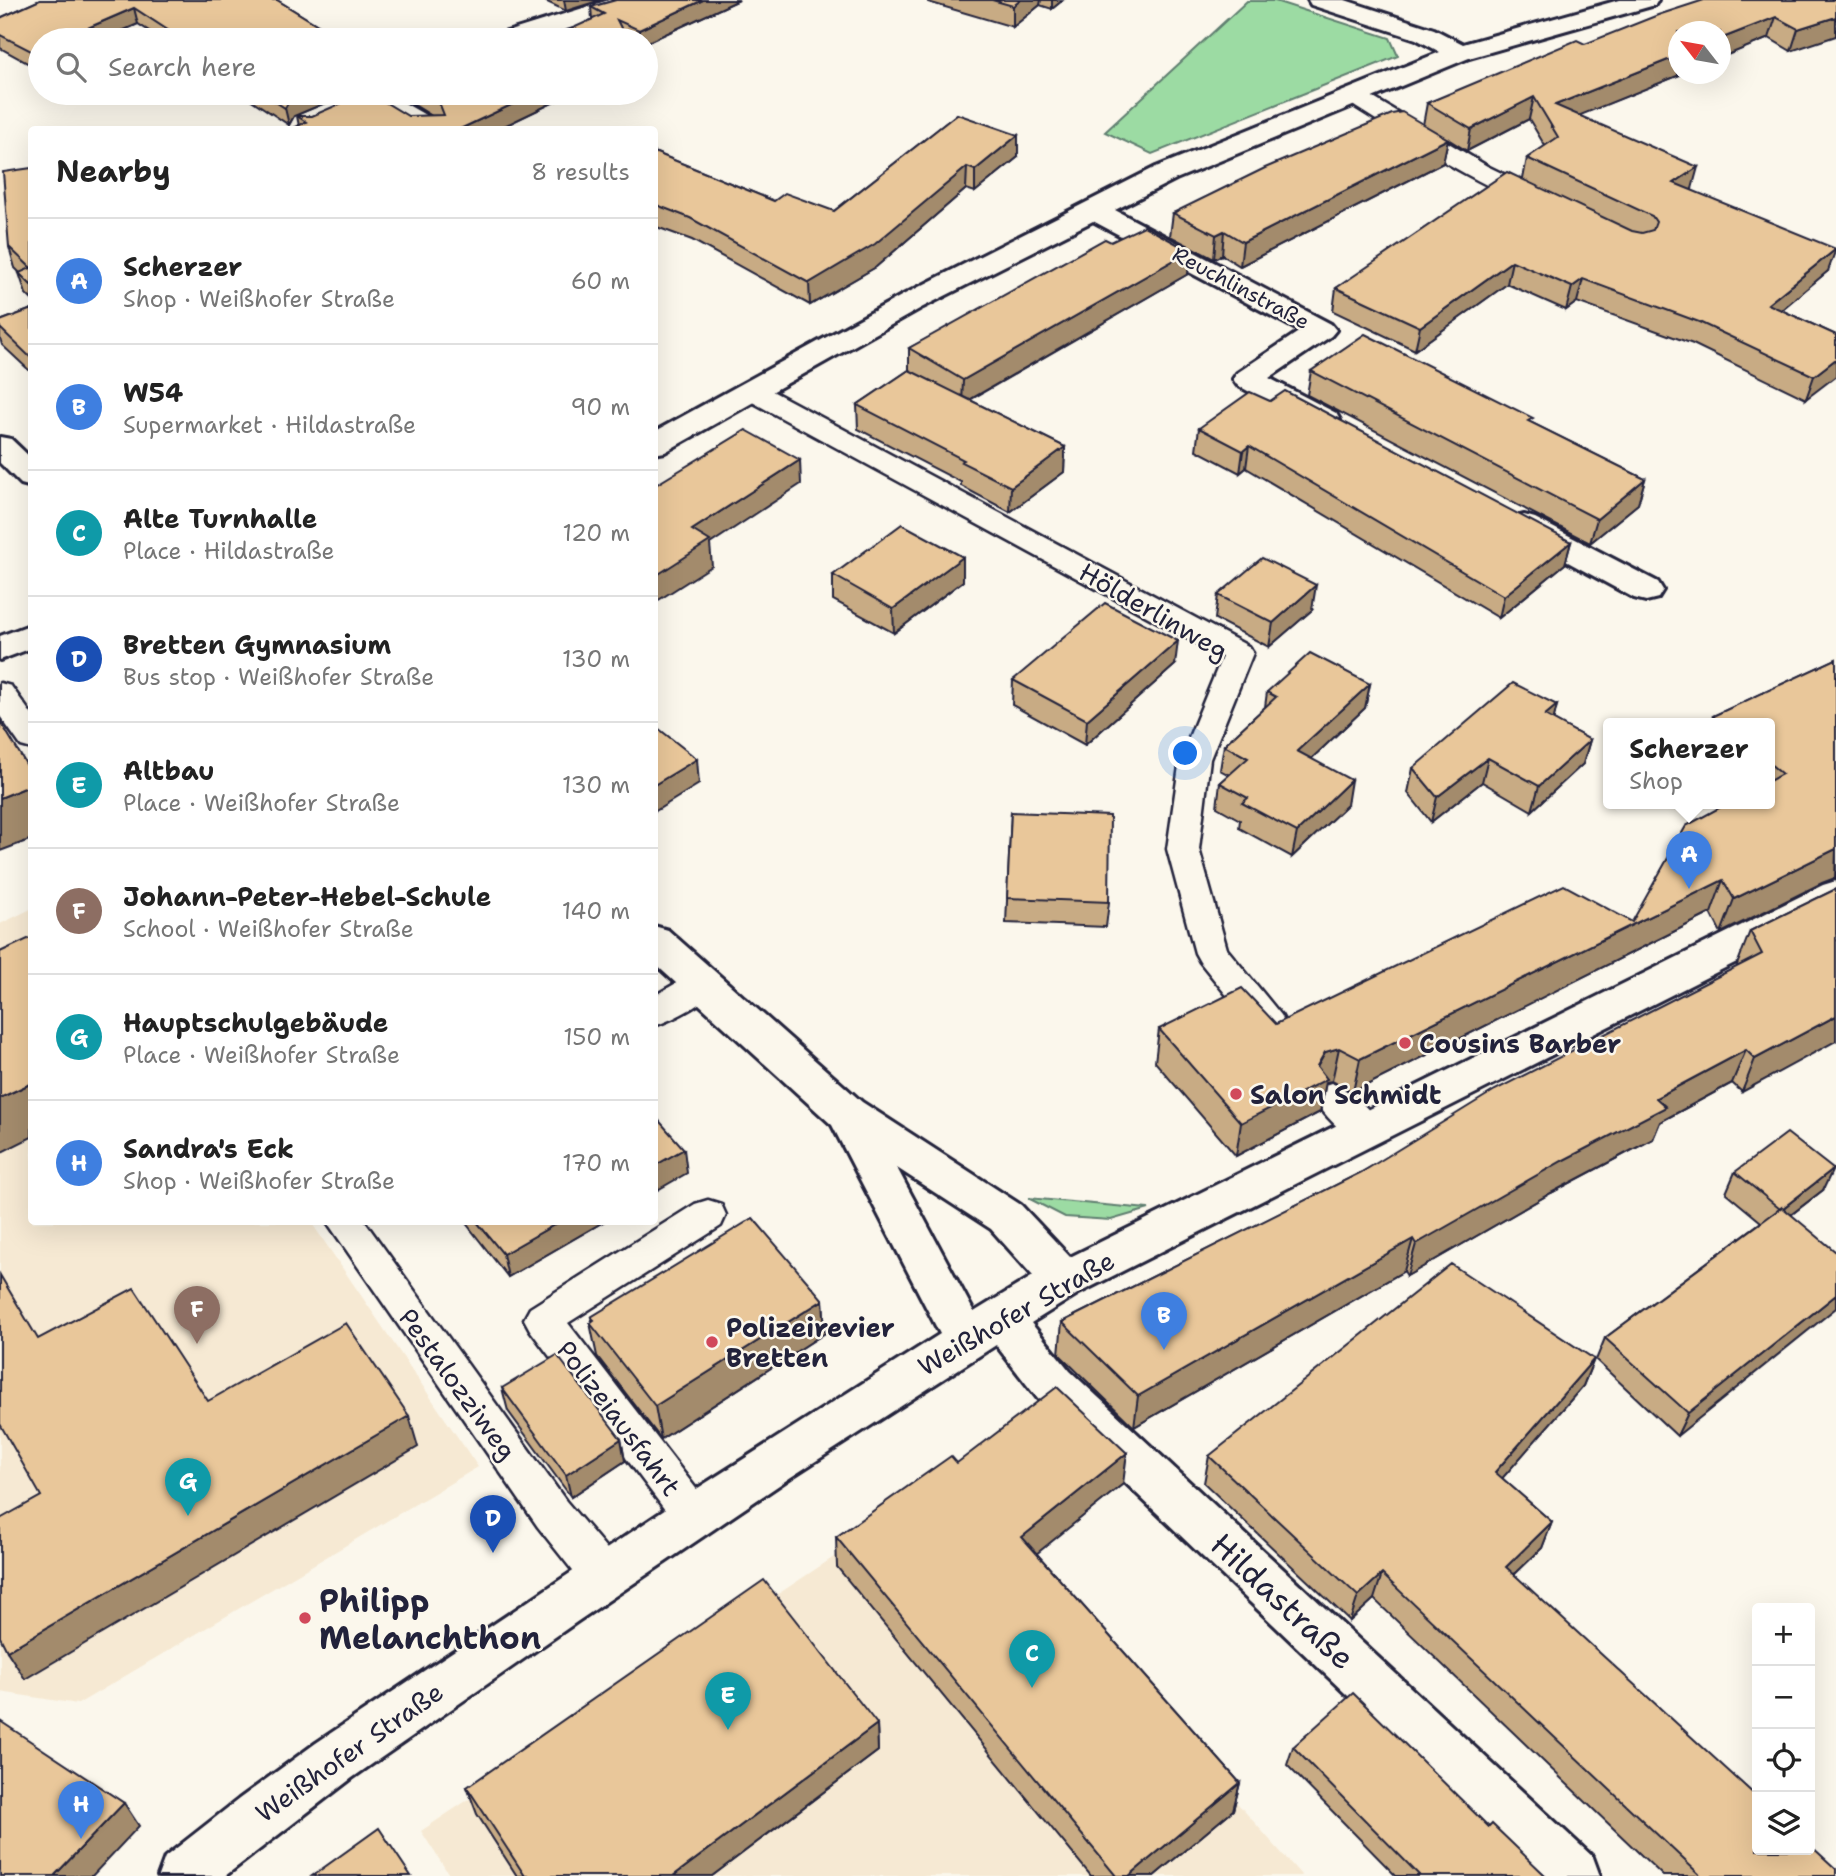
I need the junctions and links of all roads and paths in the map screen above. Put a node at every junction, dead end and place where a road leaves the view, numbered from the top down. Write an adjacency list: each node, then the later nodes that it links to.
1 (635, 0): 4 (street)
2 (1320, 0): 5 (street)
3 (1646, 0): 5 (street)
4 (547, 28)
5 (1460, 53): 6 (street)
6 (1354, 96): 9 (lane); 10 (street)
7 (382, 105): 8 (street)
8 (424, 126)
9 (1551, 206)
10 (1092, 209): 11 (street); 12 (street, Reuchlinstraße)
11 (752, 391): 13 (street); 26 (lane, Hölderlinweg)
12 (1344, 430)
13 (658, 443)
14 (0, 446): 15 (street)
15 (28, 473)
16 (1501, 513): 17 (street)
17 (1646, 590)
18 (28, 637): 19 (street)
19 (0, 649)
20 (0, 693): 21 (lane)
21 (28, 733)
22 (1836, 895): 29 (street, Weißhofer Straße)
23 (658, 944): 24 (street)
24 (704, 984): 25 (lane); 28 (street)
25 (658, 1011)
26 (1273, 1028)
27 (1331, 1097): 29 (lane)
28 (847, 1114): 32 (street); 33 (street, Hildastraße)
29 (1364, 1129): 32 (street, Weißhofer Straße)
30 (708, 1215): 34 (lane, Polizeiausfahrt)
31 (347, 1225): 35 (lane, Pestalozziweg)
32 (1064, 1280): 33 (street, Weißhofer Straße)
33 (983, 1329): 34 (street, Weißhofer Straße); 37 (street, Hildastraße)
34 (694, 1517): 35 (street, Weißhofer Straße)
35 (603, 1576): 36 (street, Weißhofer Straße)
36 (184, 1876)
37 (1574, 1876)

